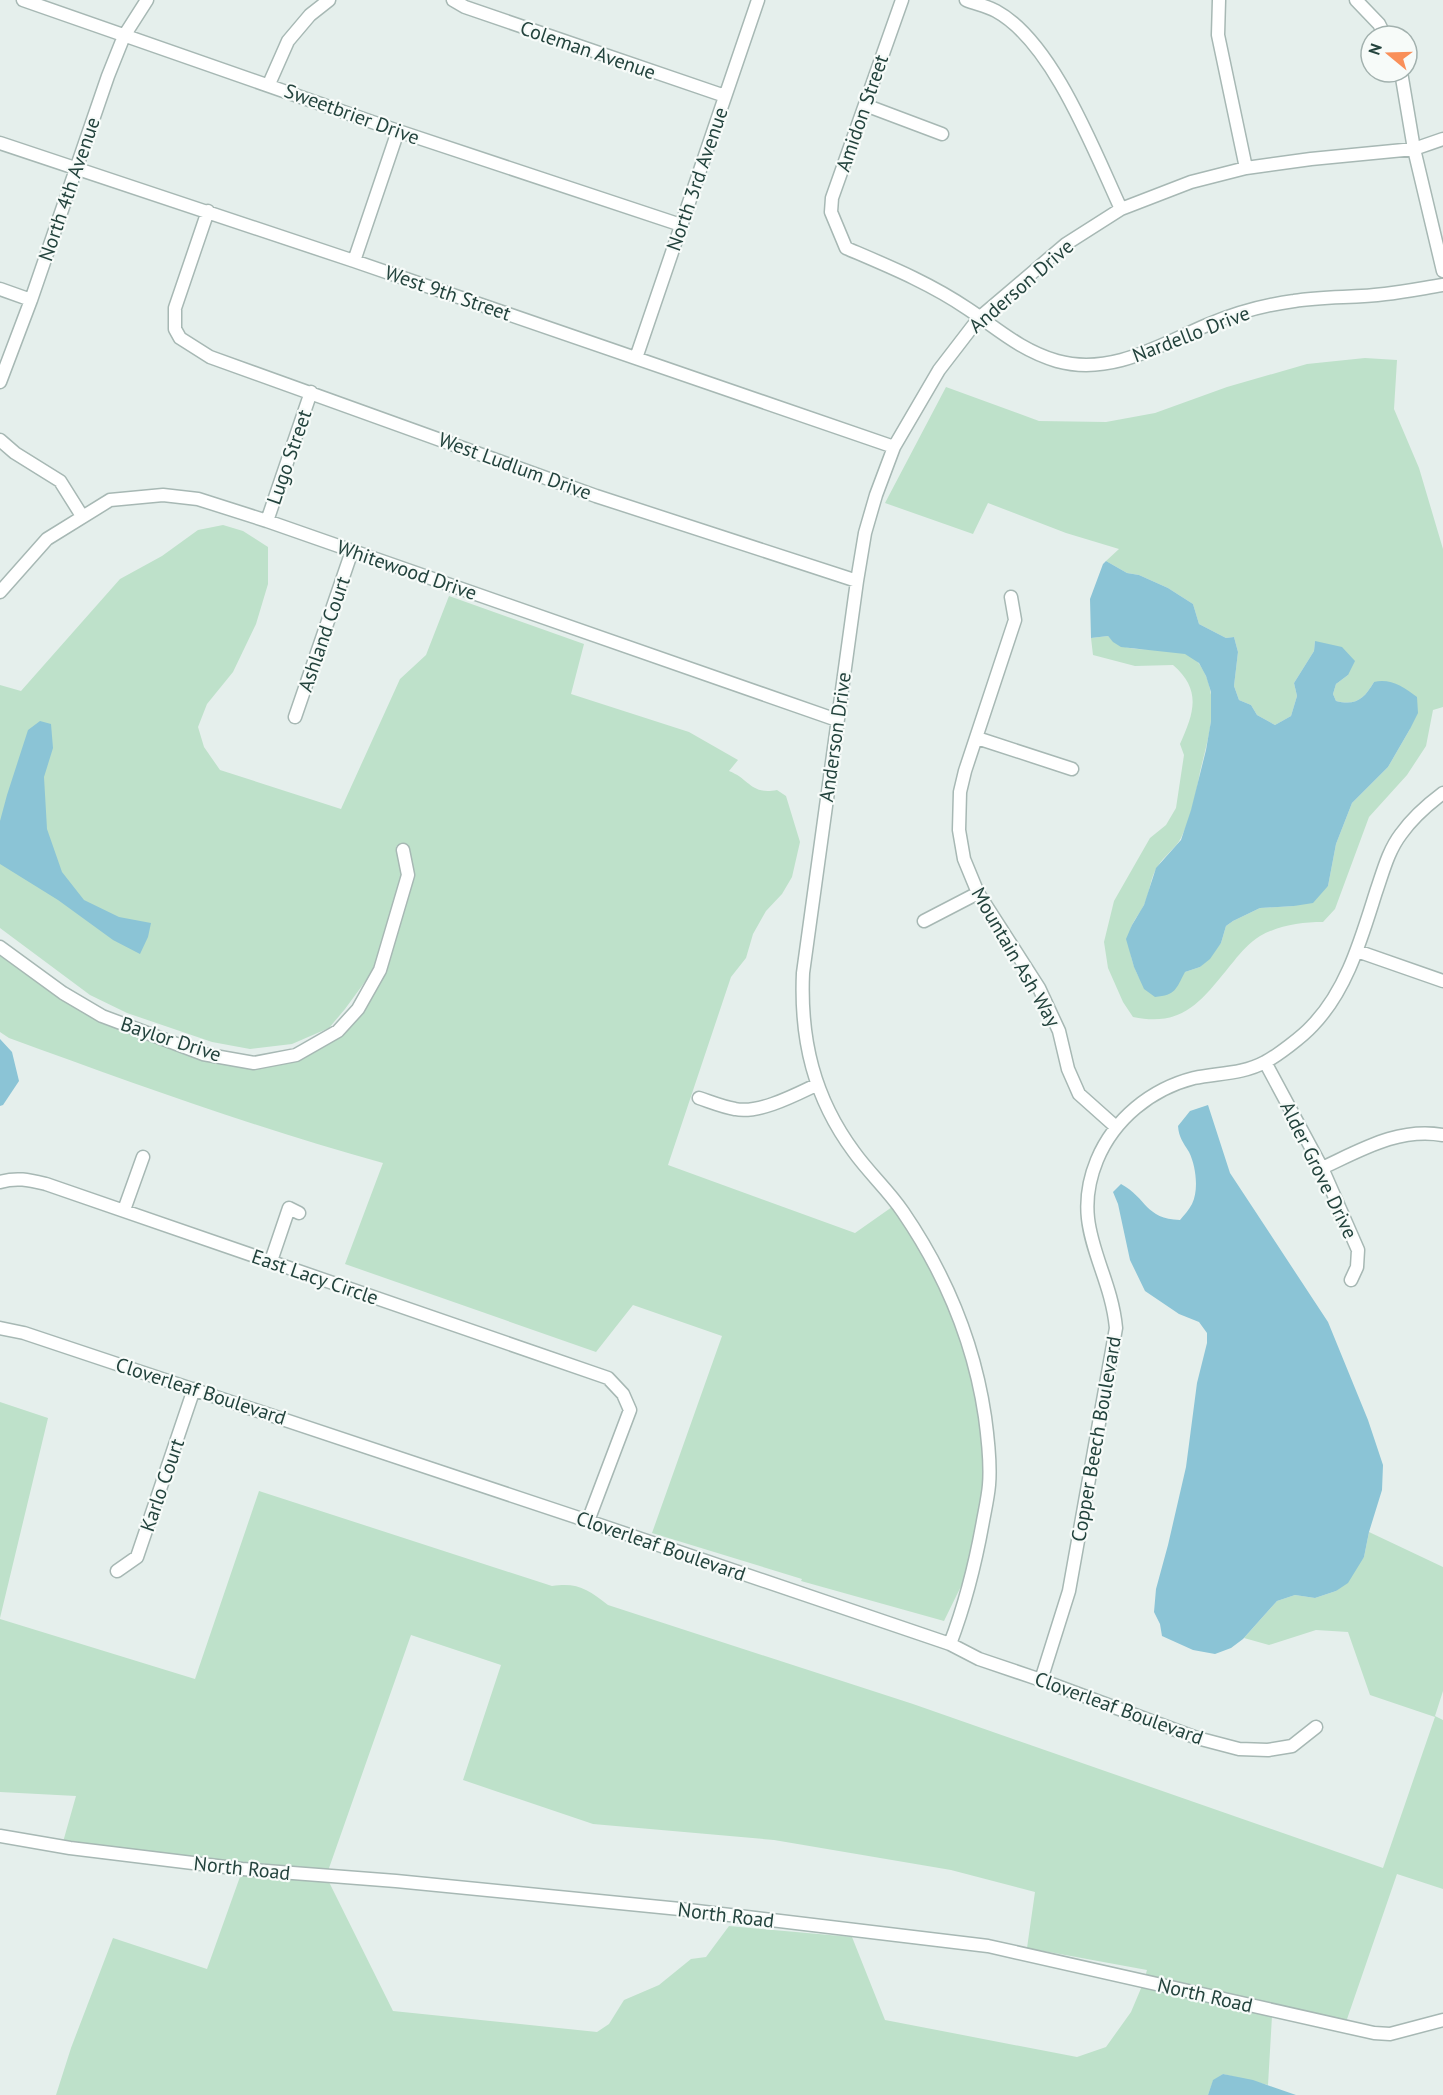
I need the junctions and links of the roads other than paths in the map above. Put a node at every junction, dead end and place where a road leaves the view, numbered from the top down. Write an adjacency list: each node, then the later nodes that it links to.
1 (23, 0): 11 (street, Sweetbrier Drive)
2 (147, 0): 11 (street, North 4th Avenue)
3 (329, 0): 12 (street)
4 (453, 0): 14 (street, Coleman Avenue)
5 (758, 0): 14 (street, North 3rd Avenue)
6 (902, 0): 15 (street, Amidon Street)
7 (966, 0): 23 (street)
8 (1219, 0): 21 (street)
9 (1356, 0): 10 (street)
10 (1378, 24)
11 (124, 36): 12 (street, Sweetbrier Drive); 22 (street, North 4th Avenue)
12 (269, 84): 16 (street, Sweetbrier Drive)
13 (1403, 84): 20 (street)
14 (725, 96): 25 (street, North 3rd Avenue)
15 (865, 105): 17 (street); 26 (street, Amidon Street)
16 (398, 131): 25 (street, Sweetbrier Drive); 27 (street)
17 (942, 134)
18 (1443, 139): 20 (street, Anderson Drive)
19 (0, 143): 22 (street, West 9th Street)
20 (1414, 149): 21 (street, Anderson Drive); 28 (street)
21 (1246, 168): 23 (street, Anderson Drive)
22 (76, 169): 24 (street, West 9th Street); 31 (street, North 4th Avenue)
23 (1121, 209): 32 (street, Anderson Drive)
24 (208, 211): 27 (street, West 9th Street); 35 (street, West Ludlum Drive)
25 (681, 225): 33 (street, North 3rd Avenue)
26 (837, 228): 32 (street, Nardello Drive)
27 (354, 261): 33 (street, West 9th Street)
28 (1443, 271)
29 (1443, 285): 32 (street, Nardello Drive)
30 (0, 289): 31 (street)
31 (31, 300): 34 (street, North 4th Avenue)
32 (979, 318): 37 (street, Anderson Drive)
33 (636, 358): 37 (street, West 9th Street)
34 (0, 382)
35 (311, 392): 39 (street, Lugo Street); 41 (street, West Ludlum Drive)
36 (0, 440): 38 (street)
37 (894, 447): 41 (street, Anderson Drive)
38 (82, 516): 39 (street, Whitewood Drive); 42 (street, Whitewood Drive)
39 (267, 521): 40 (street, Whitewood Drive)
40 (352, 551): 44 (street, Ashland Court); 45 (street, Whitewood Drive)
41 (857, 581): 45 (street, Anderson Drive)
42 (0, 592)
43 (1011, 597): 46 (street, Mountain Ash Way)
44 (295, 717)
45 (837, 720): 56 (street, Anderson Drive)
46 (977, 738): 47 (street); 50 (street, Mountain Ash Way)
47 (1072, 769)
48 (1443, 793): 53 (street, Copper Beech Boulevard)
49 (403, 850): 52 (street, Baylor Drive)
50 (978, 893): 51 (street); 58 (street, Mountain Ash Way)
51 (924, 921)
52 (0, 946)
53 (1357, 951): 54 (street); 55 (street, Copper Beech Boulevard)
54 (1443, 981)
55 (1265, 1062): 58 (street, Copper Beech Boulevard); 61 (street, Alder Grove Drive)
56 (816, 1085): 57 (street); 71 (street, Anderson Drive)
57 (699, 1098)
58 (1116, 1127): 72 (street, Copper Beech Boulevard)
59 (1443, 1135): 61 (street)
60 (143, 1157): 63 (street)
61 (1322, 1168): 66 (street, Alder Grove Drive)
62 (0, 1182): 63 (street, East Lacy Circle)
63 (124, 1210): 65 (street, East Lacy Circle)
64 (299, 1213): 65 (street)
65 (271, 1261): 69 (street, East Lacy Circle)
66 (1351, 1280)
67 (0, 1328): 68 (street, Cloverleaf Boulevard)
68 (194, 1389): 69 (street, Cloverleaf Boulevard); 70 (street, Karlo Court)
69 (588, 1521): 71 (street, Cloverleaf Boulevard)
70 (117, 1571)
71 (950, 1644): 72 (street, Cloverleaf Boulevard)
72 (1041, 1680): 73 (street, Cloverleaf Boulevard)
73 (1316, 1727)
74 (0, 1836): 75 (street, North Road)
75 (1443, 2020)

